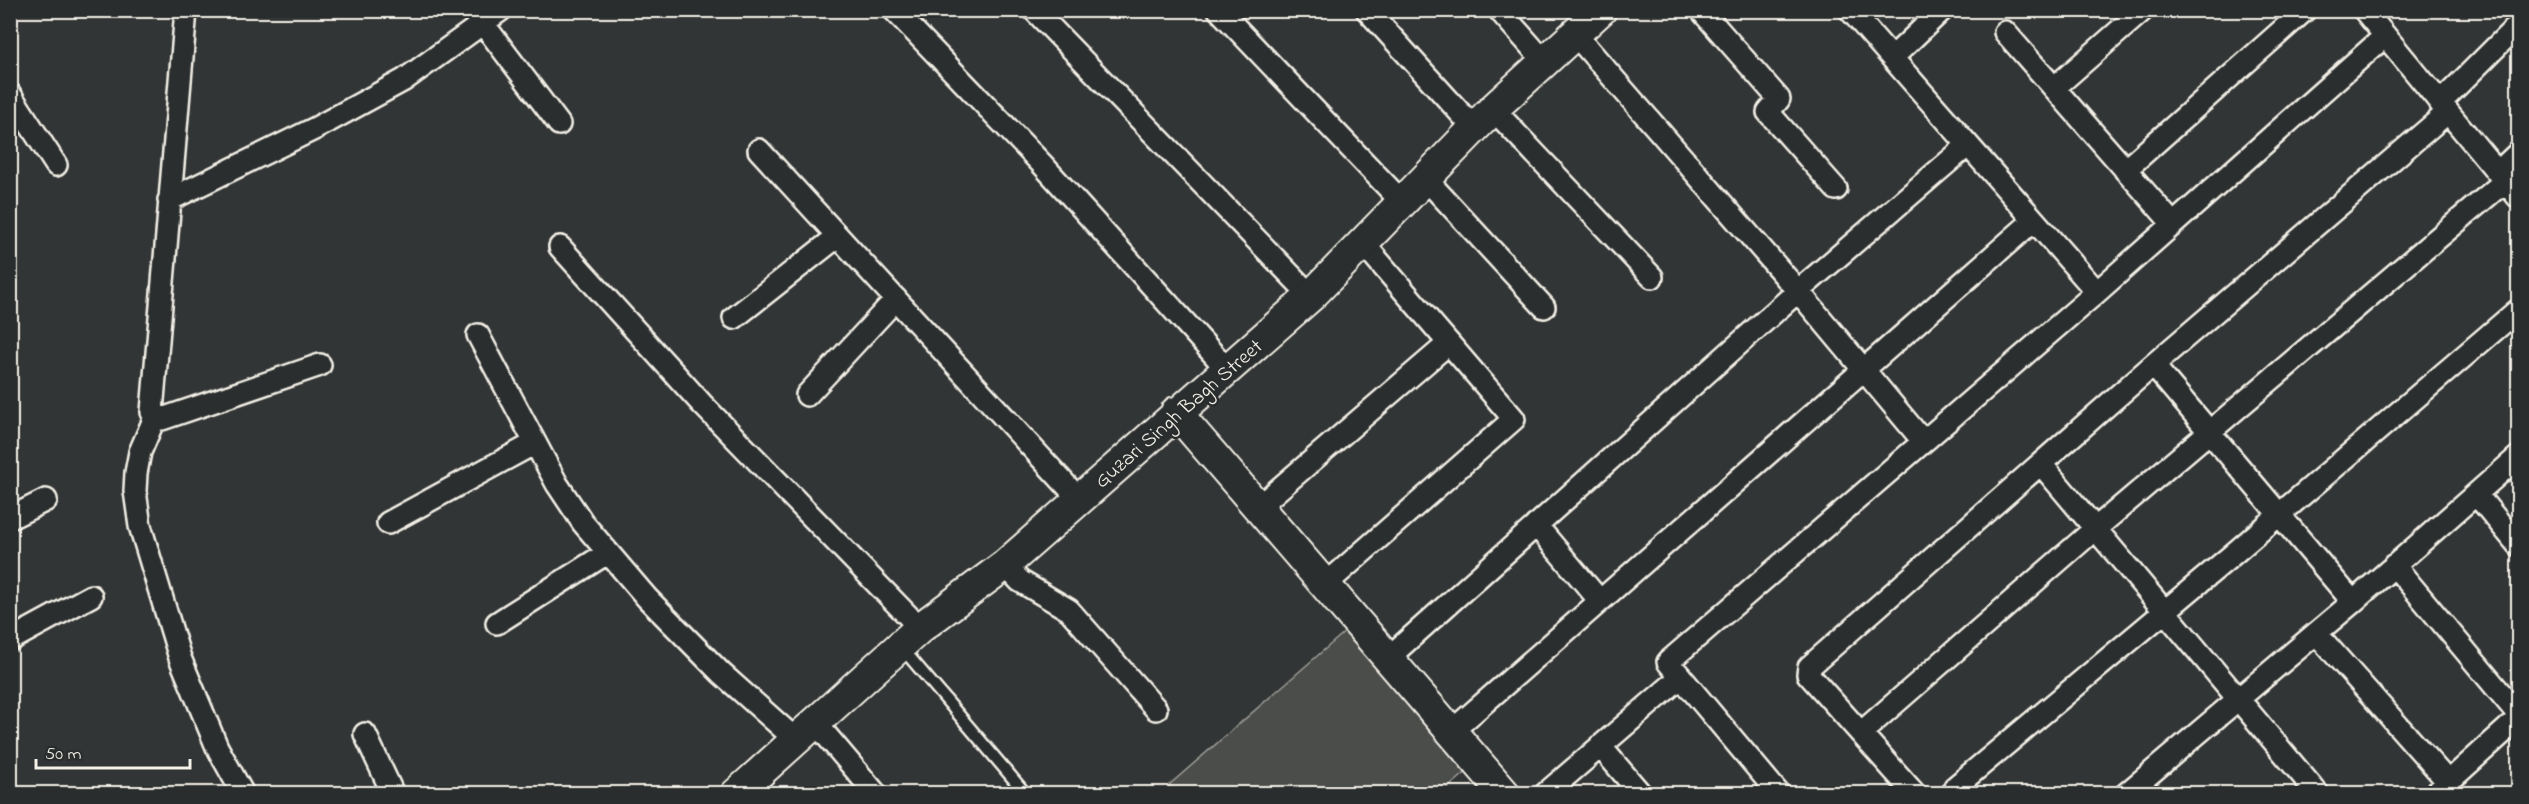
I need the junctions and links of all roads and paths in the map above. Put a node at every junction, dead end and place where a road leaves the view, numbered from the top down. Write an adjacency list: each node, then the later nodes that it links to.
1 (186, 10): 35 (street)
2 (501, 10): 15 (street)
3 (894, 10): 54 (street)
4 (1034, 10): 45 (street)
5 (1219, 10): 36 (street)
6 (1367, 10): 25 (street)
7 (1499, 10): 21 (street)
8 (1601, 10): 18 (street, Guzari Singh Bagh Street)
9 (1701, 10): 34 (street)
10 (1850, 10): 20 (street)
11 (1942, 10): 20 (street)
12 (2143, 10): 22 (street)
13 (2305, 10): 31 (street)
14 (2364, 10): 19 (street)
15 (478, 17): 26 (street); 35 (street)
16 (2518, 26): 24 (street)
17 (2005, 32): 22 (street)
18 (1574, 33): 21 (street, Guzari Singh Bagh Street); 43 (street)
19 (2385, 36): 24 (street); 38 (street)
20 (1892, 58): 27 (street)
21 (1544, 61): 25 (street, Guzari Singh Bagh Street)
22 (2054, 88): 31 (street)
23 (10, 94): 30 (street)
24 (2444, 107): 33 (street); 53 (street)
25 (1483, 118): 32 (street, Guzari Singh Bagh Street); 42 (street)
26 (559, 124)
27 (1968, 145): 37 (street); 43 (street)
28 (759, 150): 39 (street)
29 (2518, 153): 33 (street)
30 (56, 165)
31 (2126, 170): 38 (street)
32 (1425, 178): 36 (street, Guzari Singh Bagh Street); 47 (street)
33 (2507, 184): 59 (street)
34 (1836, 189)
35 (169, 200): 58 (street)
36 (1402, 202): 40 (street, Guzari Singh Bagh Street)
37 (2034, 220): 44 (street); 55 (street)
38 (2173, 224): 44 (street)
39 (838, 236): 46 (street); 49 (street)
40 (1363, 243): 45 (street, Guzari Singh Bagh Street); 51 (street)
41 (560, 247): 84 (street)
42 (1652, 277)
43 (1798, 291): 55 (street); 71 (street)
44 (2097, 292): 60 (street)
45 (1311, 297): 54 (street, Guzari Singh Bagh Street)
46 (896, 299): 56 (street); 65 (street)
47 (1544, 307)
48 (2518, 310): 68 (street)
49 (734, 318)
50 (478, 335): 61 (street)
51 (1449, 343): 67 (street); 77 (street)
52 (320, 365): 58 (street)
53 (2153, 365): 59 (street); 63 (street)
54 (1227, 369): 57 (street, Guzari Singh Bagh Street)
55 (1863, 369): 60 (street); 79 (street)
56 (807, 395)
57 (1176, 412): 65 (street, Guzari Singh Bagh Street); 67 (street)
58 (156, 415): 99 (street)
59 (2210, 433): 68 (street); 72 (street)
60 (1923, 441): 87 (street)
61 (535, 443): 70 (street); 74 (street)
62 (2518, 458): 64 (street)
63 (2041, 464): 72 (street); 94 (street)
64 (2476, 494): 73 (street); 76 (street)
65 (1079, 499): 75 (street, Guzari Singh Bagh Street)
66 (46, 500): 69 (street)
67 (1258, 507): 77 (street)
68 (2279, 515): 80 (street); 81 (street)
69 (10, 518)
70 (388, 523)
71 (1536, 525): 79 (street); 86 (street)
72 (2095, 529): 81 (street); 94 (street)
73 (2518, 545)
74 (607, 553): 82 (street); 92 (street)
75 (1005, 565): 84 (street, Guzari Singh Bagh Street); 89 (street)
76 (2394, 565): 80 (street); 90 (street)
77 (1325, 585): 86 (street)
78 (91, 596): 85 (street)
79 (1600, 601): 93 (street)
80 (2353, 602): 83 (street)
81 (2165, 611): 88 (street); 97 (street)
82 (497, 623)
83 (2316, 633): 88 (street); 98 (street)
84 (910, 637): 92 (street, Guzari Singh Bagh Street); 103 (lane)
85 (10, 640)
86 (1388, 658): 93 (street)
87 (1681, 677): 96 (street); 107 (street)
88 (2239, 699): 109 (street); 110 (street)
89 (1156, 709)
90 (2518, 714)
91 (2518, 719): 98 (street)
92 (805, 730): 101 (street, Guzari Singh Bagh Street); 102 (street)
93 (1452, 731): 104 (street)
94 (1862, 732): 108 (street)
95 (365, 734): 100 (street)
96 (1600, 746): 105 (street); 106 (street)
97 (1955, 787)
98 (2442, 788)
99 (243, 794)
100 (393, 794)
101 (736, 794)
102 (876, 794)
103 (1026, 794)
104 (1506, 794)
105 (1545, 794)
106 (1641, 794)
107 (1779, 794)
108 (1916, 794)
109 (2126, 794)
110 (2318, 794)

